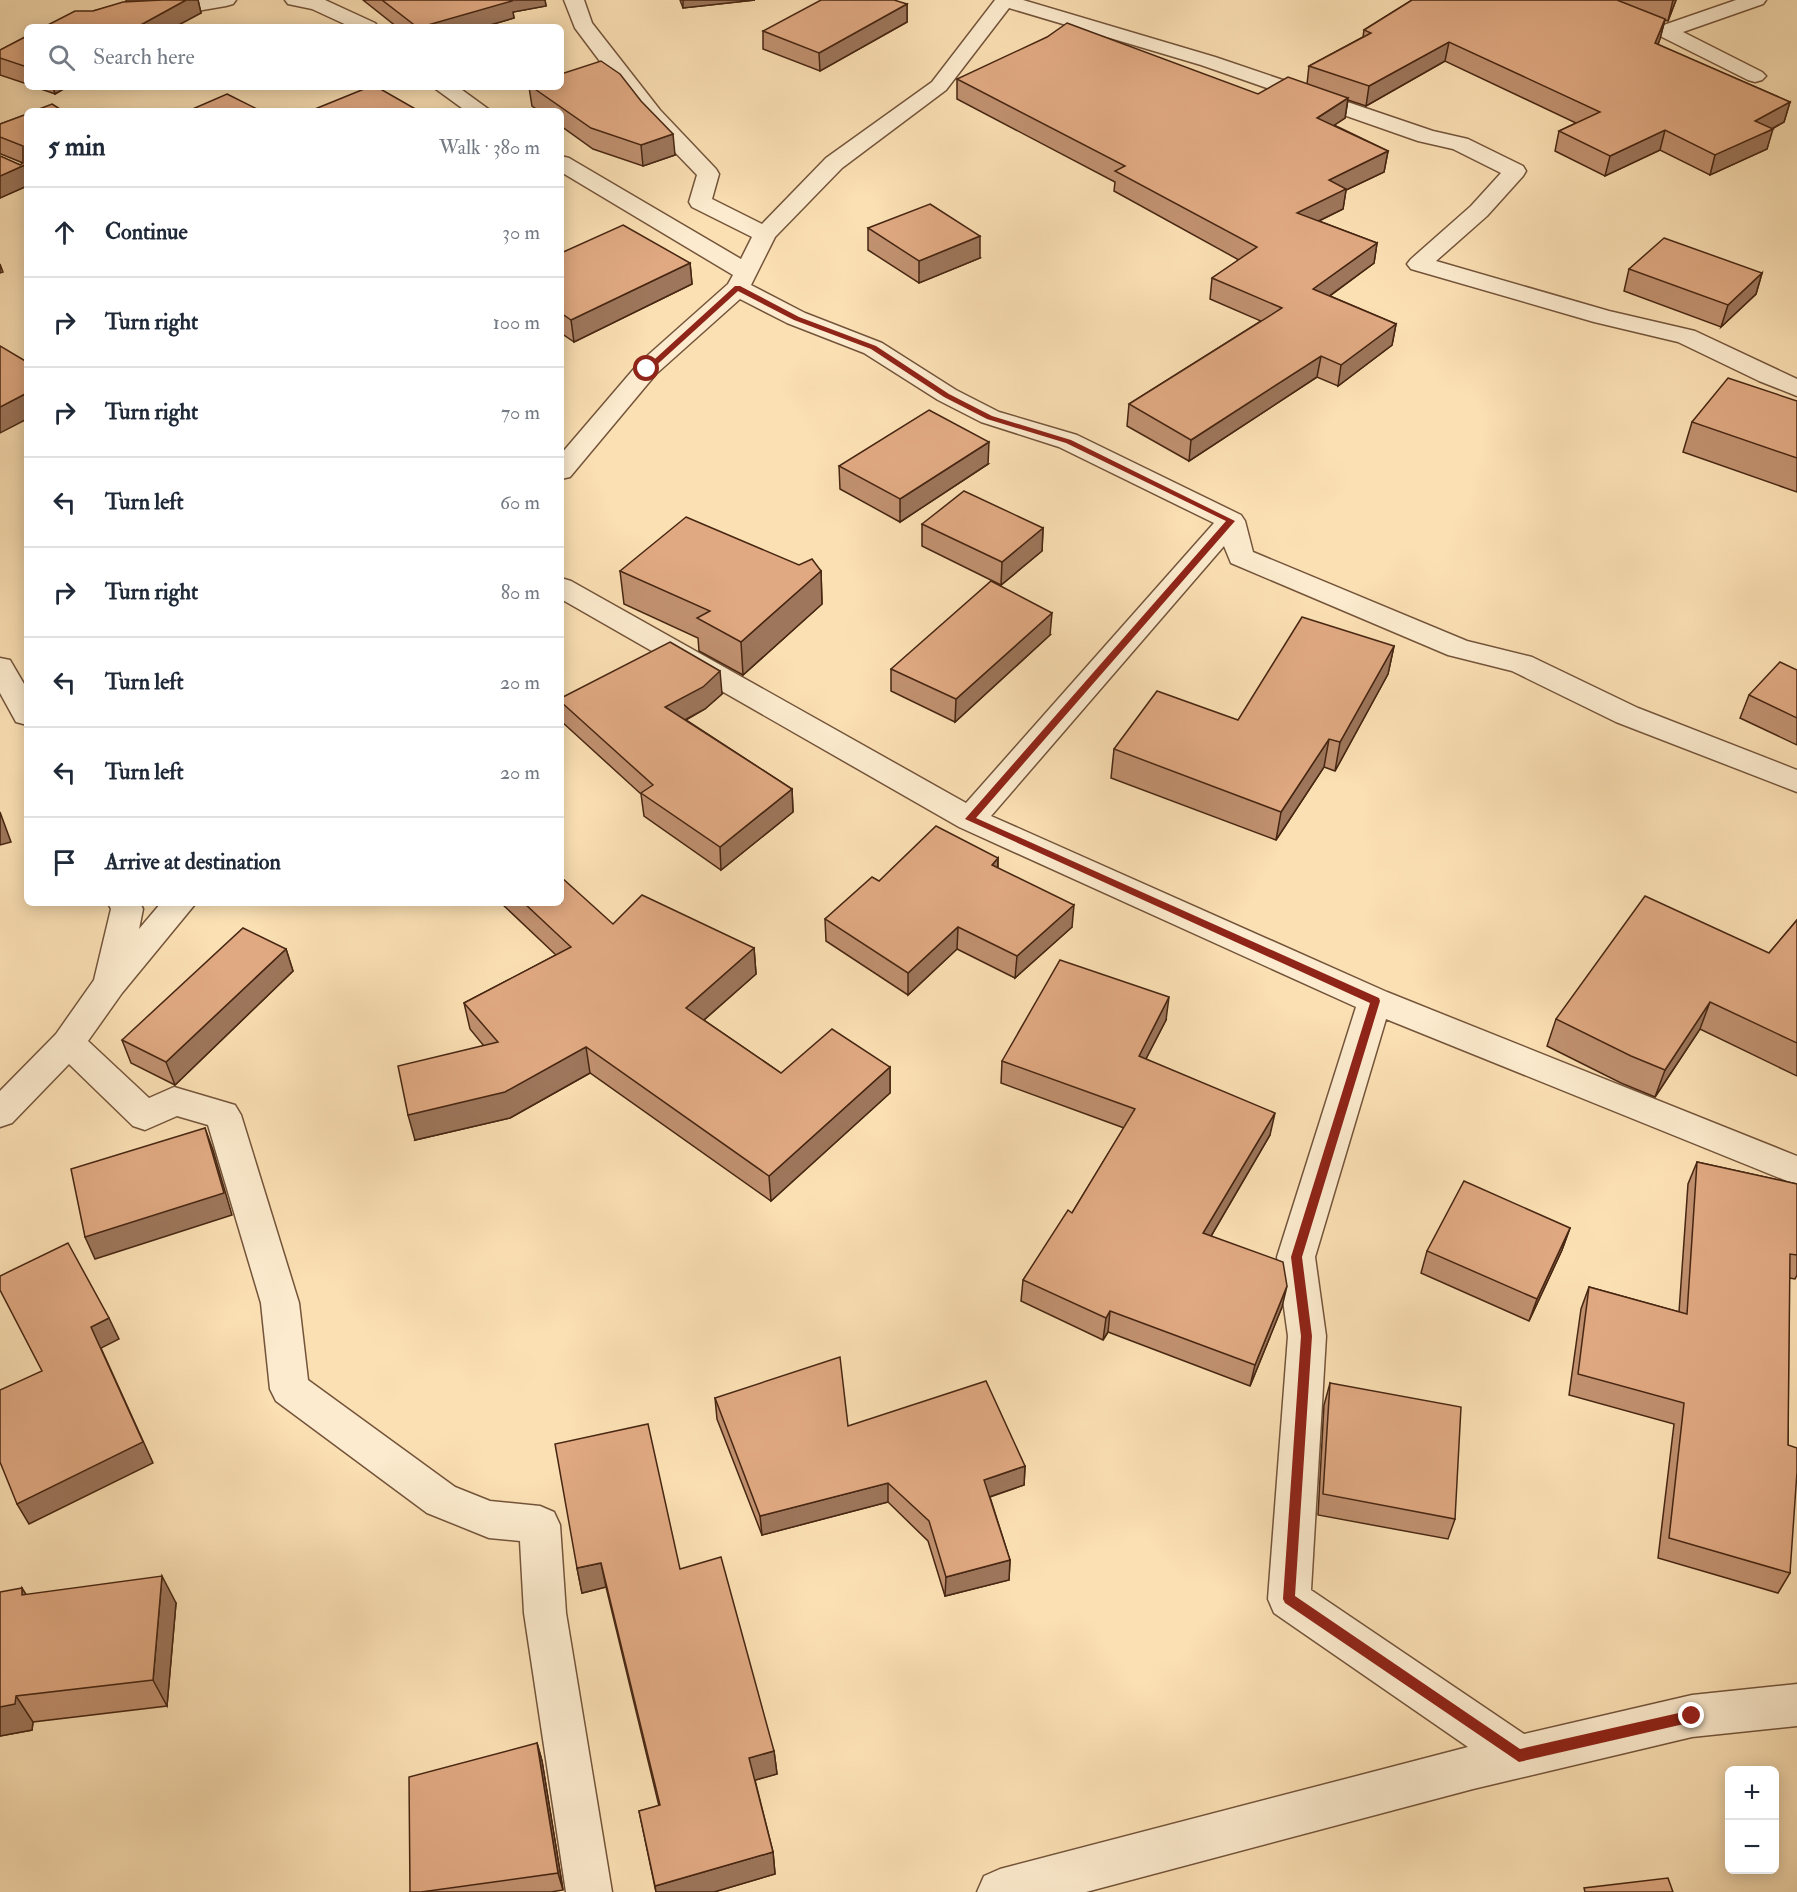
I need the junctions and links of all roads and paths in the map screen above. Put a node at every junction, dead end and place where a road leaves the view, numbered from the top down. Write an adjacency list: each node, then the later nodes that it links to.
1 (226, 0): 7 (street)
2 (295, 0): 8 (street)
3 (574, 0): 9 (street)
4 (1005, 0): 15 (street); 17 (street)
5 (1756, 0): 10 (street)
6 (1643, 22): 10 (street)
7 (86, 24)
8 (361, 24)
9 (571, 27): 15 (street)
10 (1665, 31): 11 (street)
11 (1755, 76)
12 (448, 90): 13 (street)
13 (476, 108)
14 (564, 165): 16 (street)
15 (765, 234): 16 (street)
16 (741, 280): 18 (street); 19 (street)
17 (1797, 388)
18 (564, 467)
19 (1231, 521): 23 (street); 24 (street)
20 (564, 589): 24 (street)
21 (0, 667): 22 (street)
22 (24, 710)
23 (1797, 782)
24 (970, 819): 28 (street)
25 (126, 906): 27 (street)
26 (177, 906): 27 (street)
27 (110, 984): 29 (street)
28 (1375, 1001): 31 (street); 33 (street)
29 (68, 1043): 30 (street); 34 (street)
30 (0, 1113)
31 (1797, 1171)
32 (1797, 1706): 33 (street)
33 (1519, 1756): 35 (street)
34 (590, 1892)
35 (1000, 1892)

